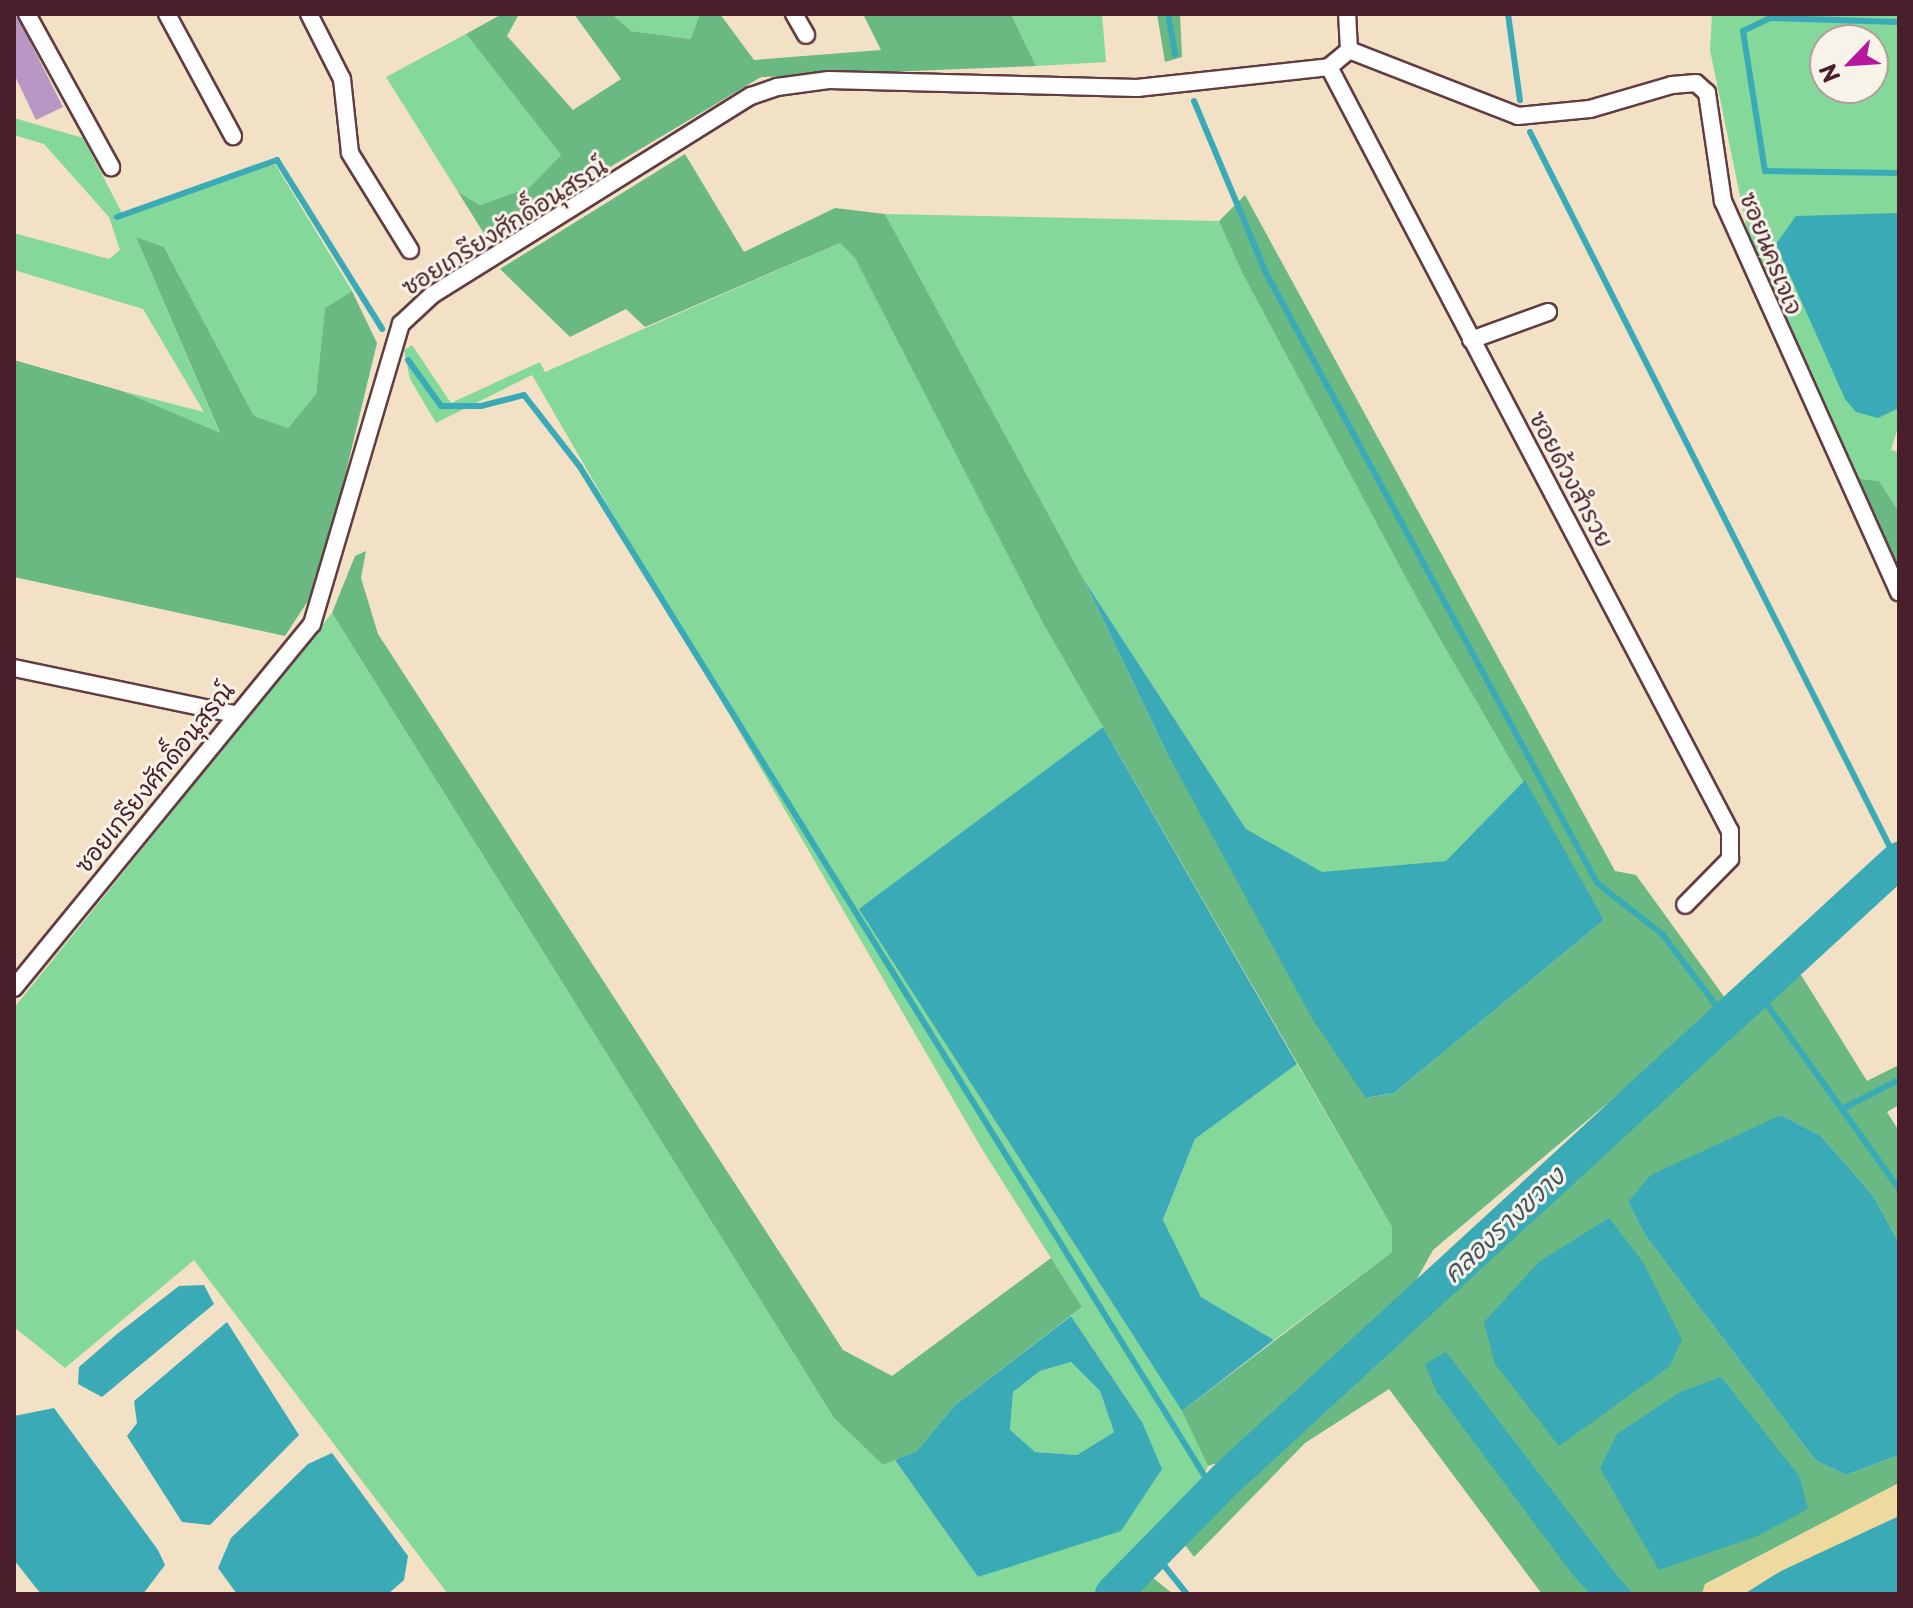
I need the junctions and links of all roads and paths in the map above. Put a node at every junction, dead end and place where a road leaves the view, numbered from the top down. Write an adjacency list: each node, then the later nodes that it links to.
1 (27, 14): 10 (street)
2 (167, 14): 9 (street)
3 (309, 14): 11 (street)
4 (794, 14): 6 (street)
5 (1347, 14): 7 (street)
6 (806, 35)
7 (1349, 50): 8 (street); 14 (street, ซอยนครเจเจ)
8 (1329, 67): 13 (street, ซอยด้วงสำรวย); 16 (street, ซอยเกรียงศักดิ์อนุสรณ์)
9 (233, 136)
10 (111, 167)
11 (410, 250)
12 (1548, 312): 13 (street)
13 (1471, 340): 17 (street, ซอยด้วงสำรวย)
14 (1899, 592)
15 (14, 668): 16 (street)
16 (234, 714): 18 (street, ซอยเกรียงศักดิ์อนุสรณ์)
17 (1685, 905)
18 (14, 988)

